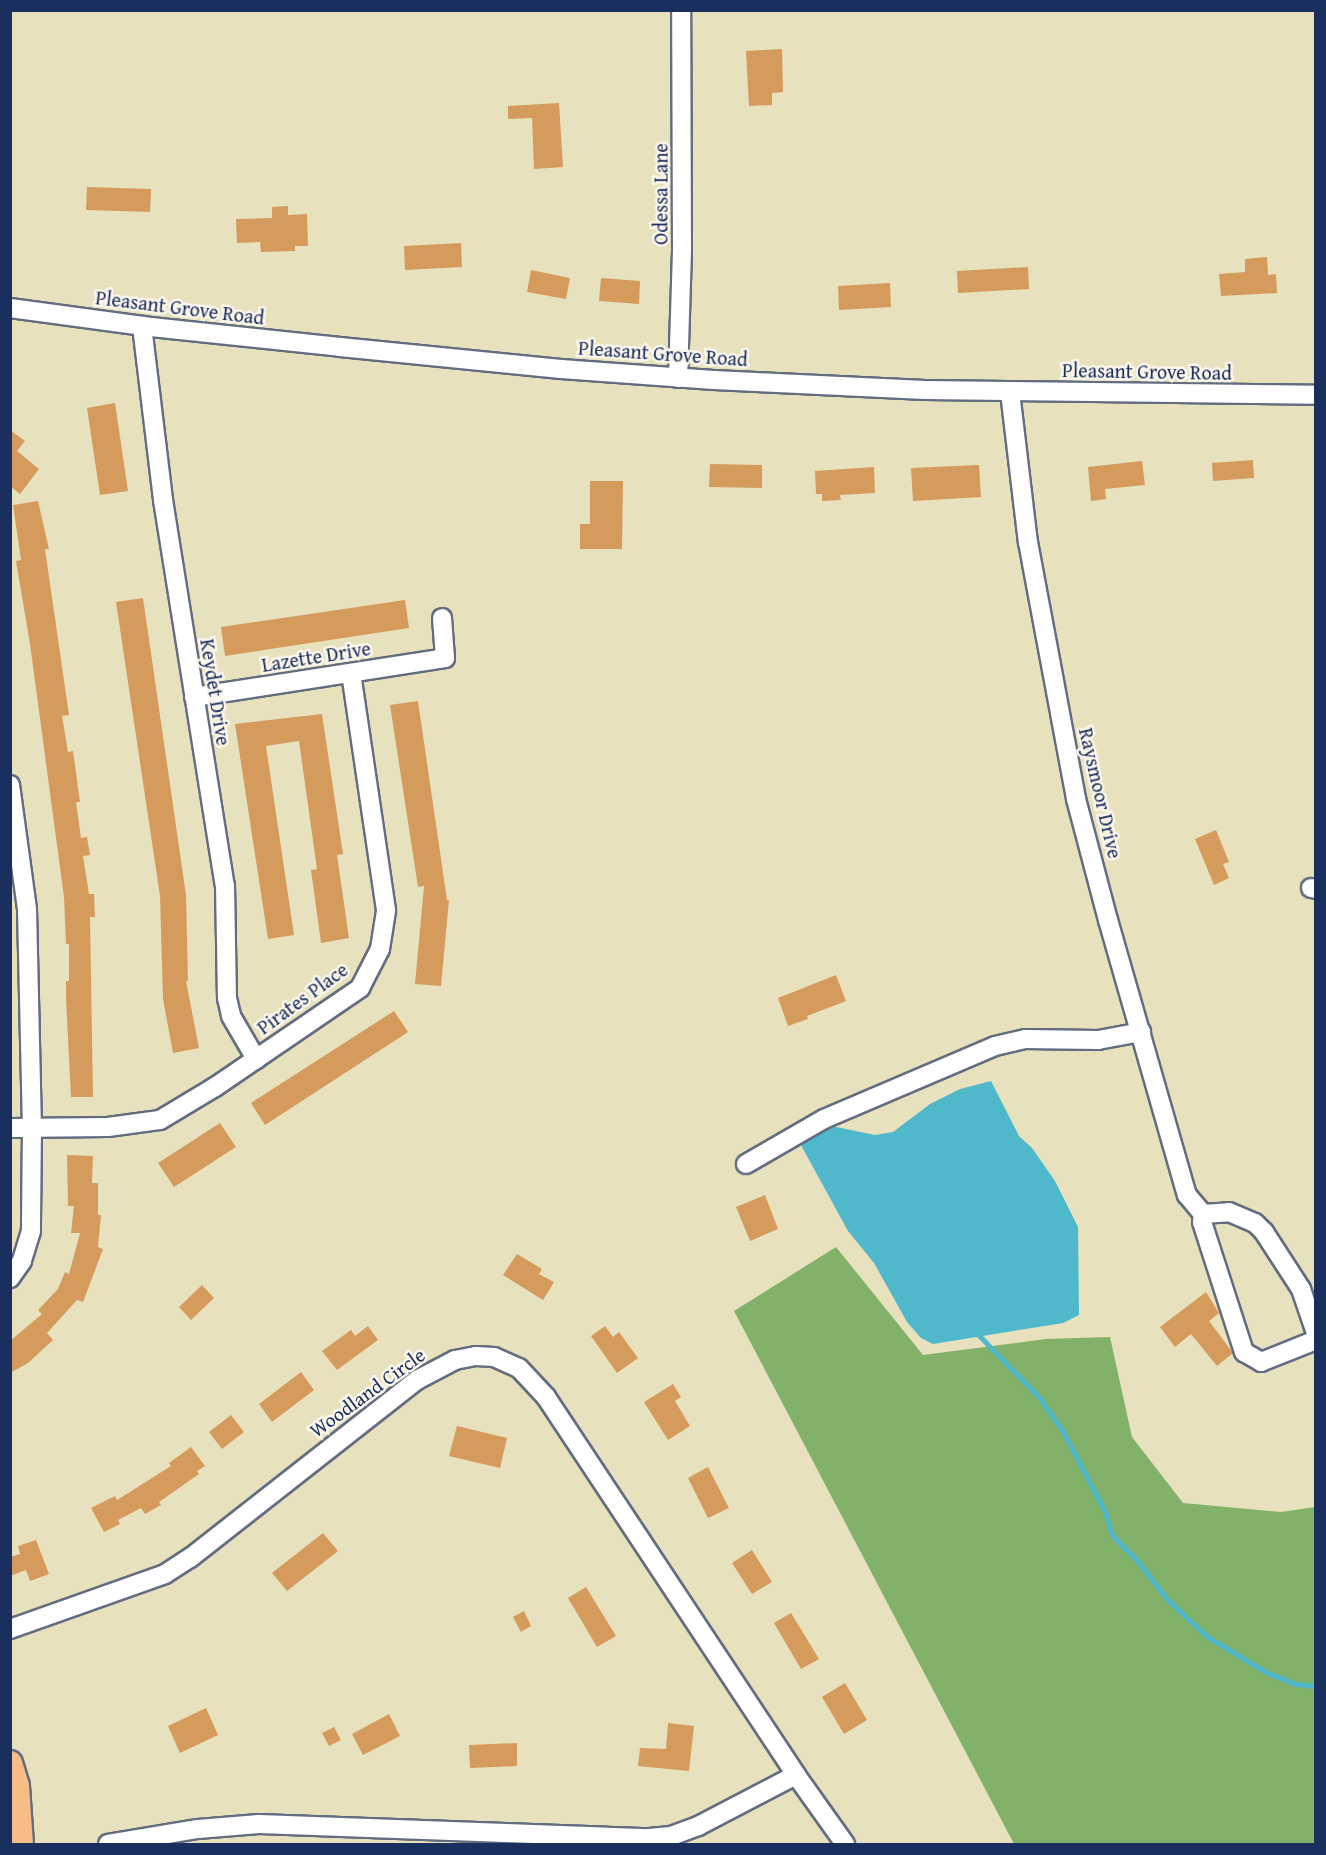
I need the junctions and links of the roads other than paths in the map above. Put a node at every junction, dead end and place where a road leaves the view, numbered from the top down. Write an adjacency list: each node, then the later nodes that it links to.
1 (681, 10): 4 (street, Odessa Lane)
2 (10, 308): 3 (street, Pleasant Grove Road)
3 (142, 326): 4 (street, Pleasant Grove Road); 9 (street, Keydet Drive)
4 (678, 378): 5 (street, Pleasant Grove Road)
5 (1010, 392): 6 (street, Pleasant Grove Road); 12 (street, Raysmoor Drive)
6 (1316, 395)
7 (442, 618): 8 (street, Lazette Drive)
8 (351, 674): 9 (street, Lazette Drive); 13 (street, Pirates Place)
9 (194, 697): 13 (street, Keydet Drive)
10 (10, 785): 11 (street)
11 (19, 971): 14 (street)
12 (1141, 1032): 16 (street); 17 (street, Raysmoor Drive)
13 (256, 1059): 14 (street, Pirates Place)
14 (32, 1127): 15 (street, Pirates Place); 18 (street)
15 (10, 1128)
16 (746, 1164)
17 (1203, 1214): 19 (street); 20 (street)
18 (10, 1278)
19 (1316, 1333)
20 (1316, 1340)
21 (10, 1629): 23 (street, Woodland Circle)
22 (10, 1762): 24 (main road)
23 (796, 1775): 25 (street); 26 (street, Woodland Circle)
24 (21, 1845)
25 (108, 1845)
26 (845, 1845)

